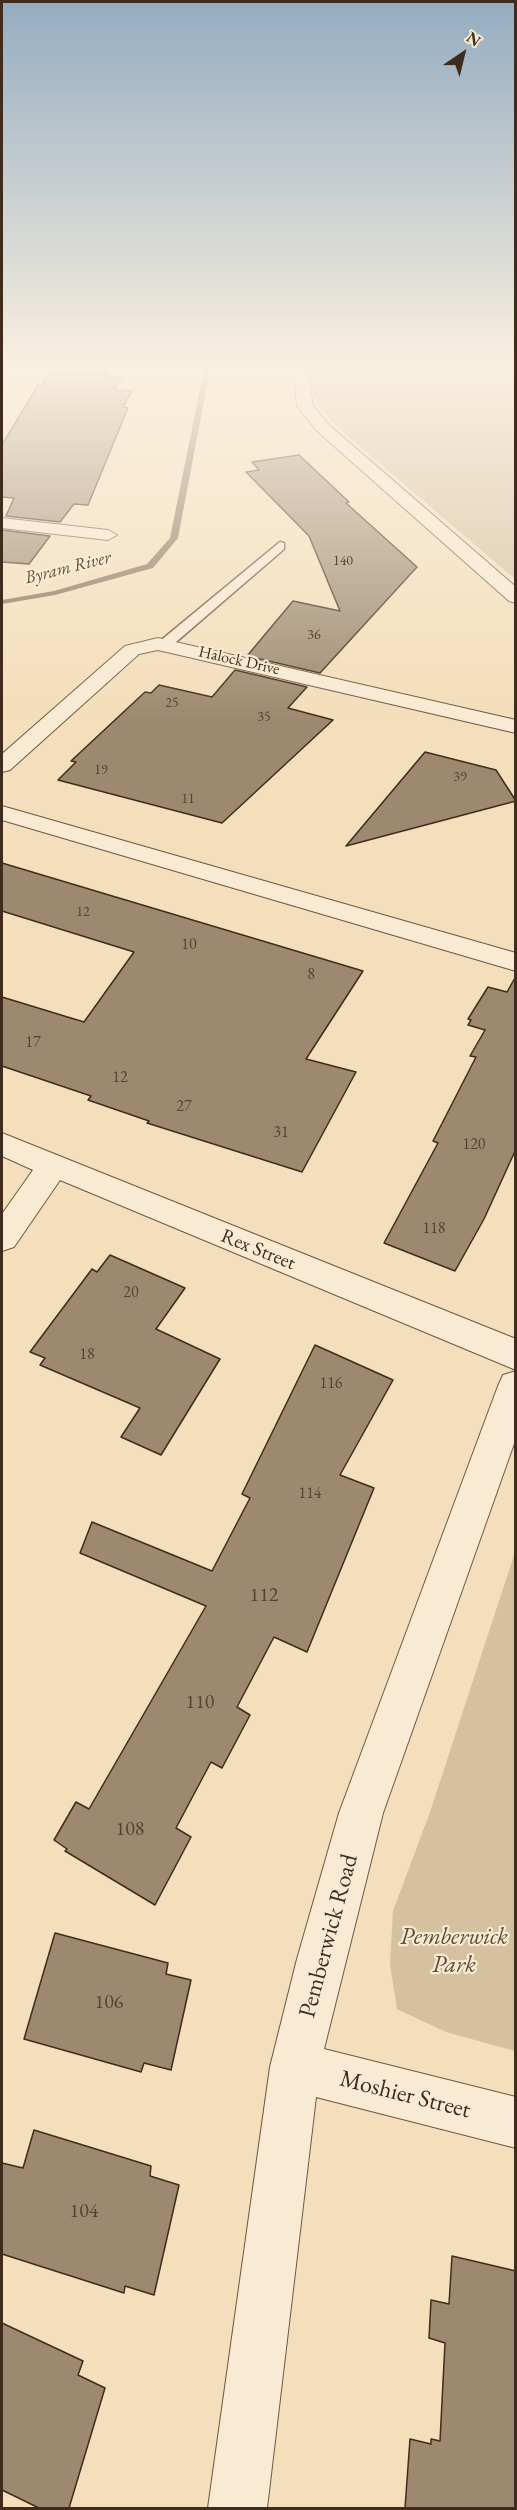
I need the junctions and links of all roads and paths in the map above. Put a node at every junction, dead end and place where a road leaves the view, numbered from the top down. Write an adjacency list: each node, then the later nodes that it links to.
1 (389, 486): 5 (street)
2 (2, 523): 3 (street)
3 (108, 535)
4 (280, 546): 6 (lane)
5 (516, 597)
6 (164, 645): 7 (street, Halock Drive); 8 (street, Halock Drive)
7 (516, 727)
8 (2, 765)
9 (2, 813): 10 (street)
10 (516, 962)
11 (2, 1144): 12 (street, Rex Street)
12 (53, 1166): 13 (street); 14 (street, Rex Street)
13 (2, 1238)
14 (516, 1355)
15 (516, 1386): 16 (street, Pemberwick Road)
16 (295, 2067): 17 (street, Moshier Street); 18 (street, Pemberwick Road)
17 (516, 2123)
18 (237, 2508)

